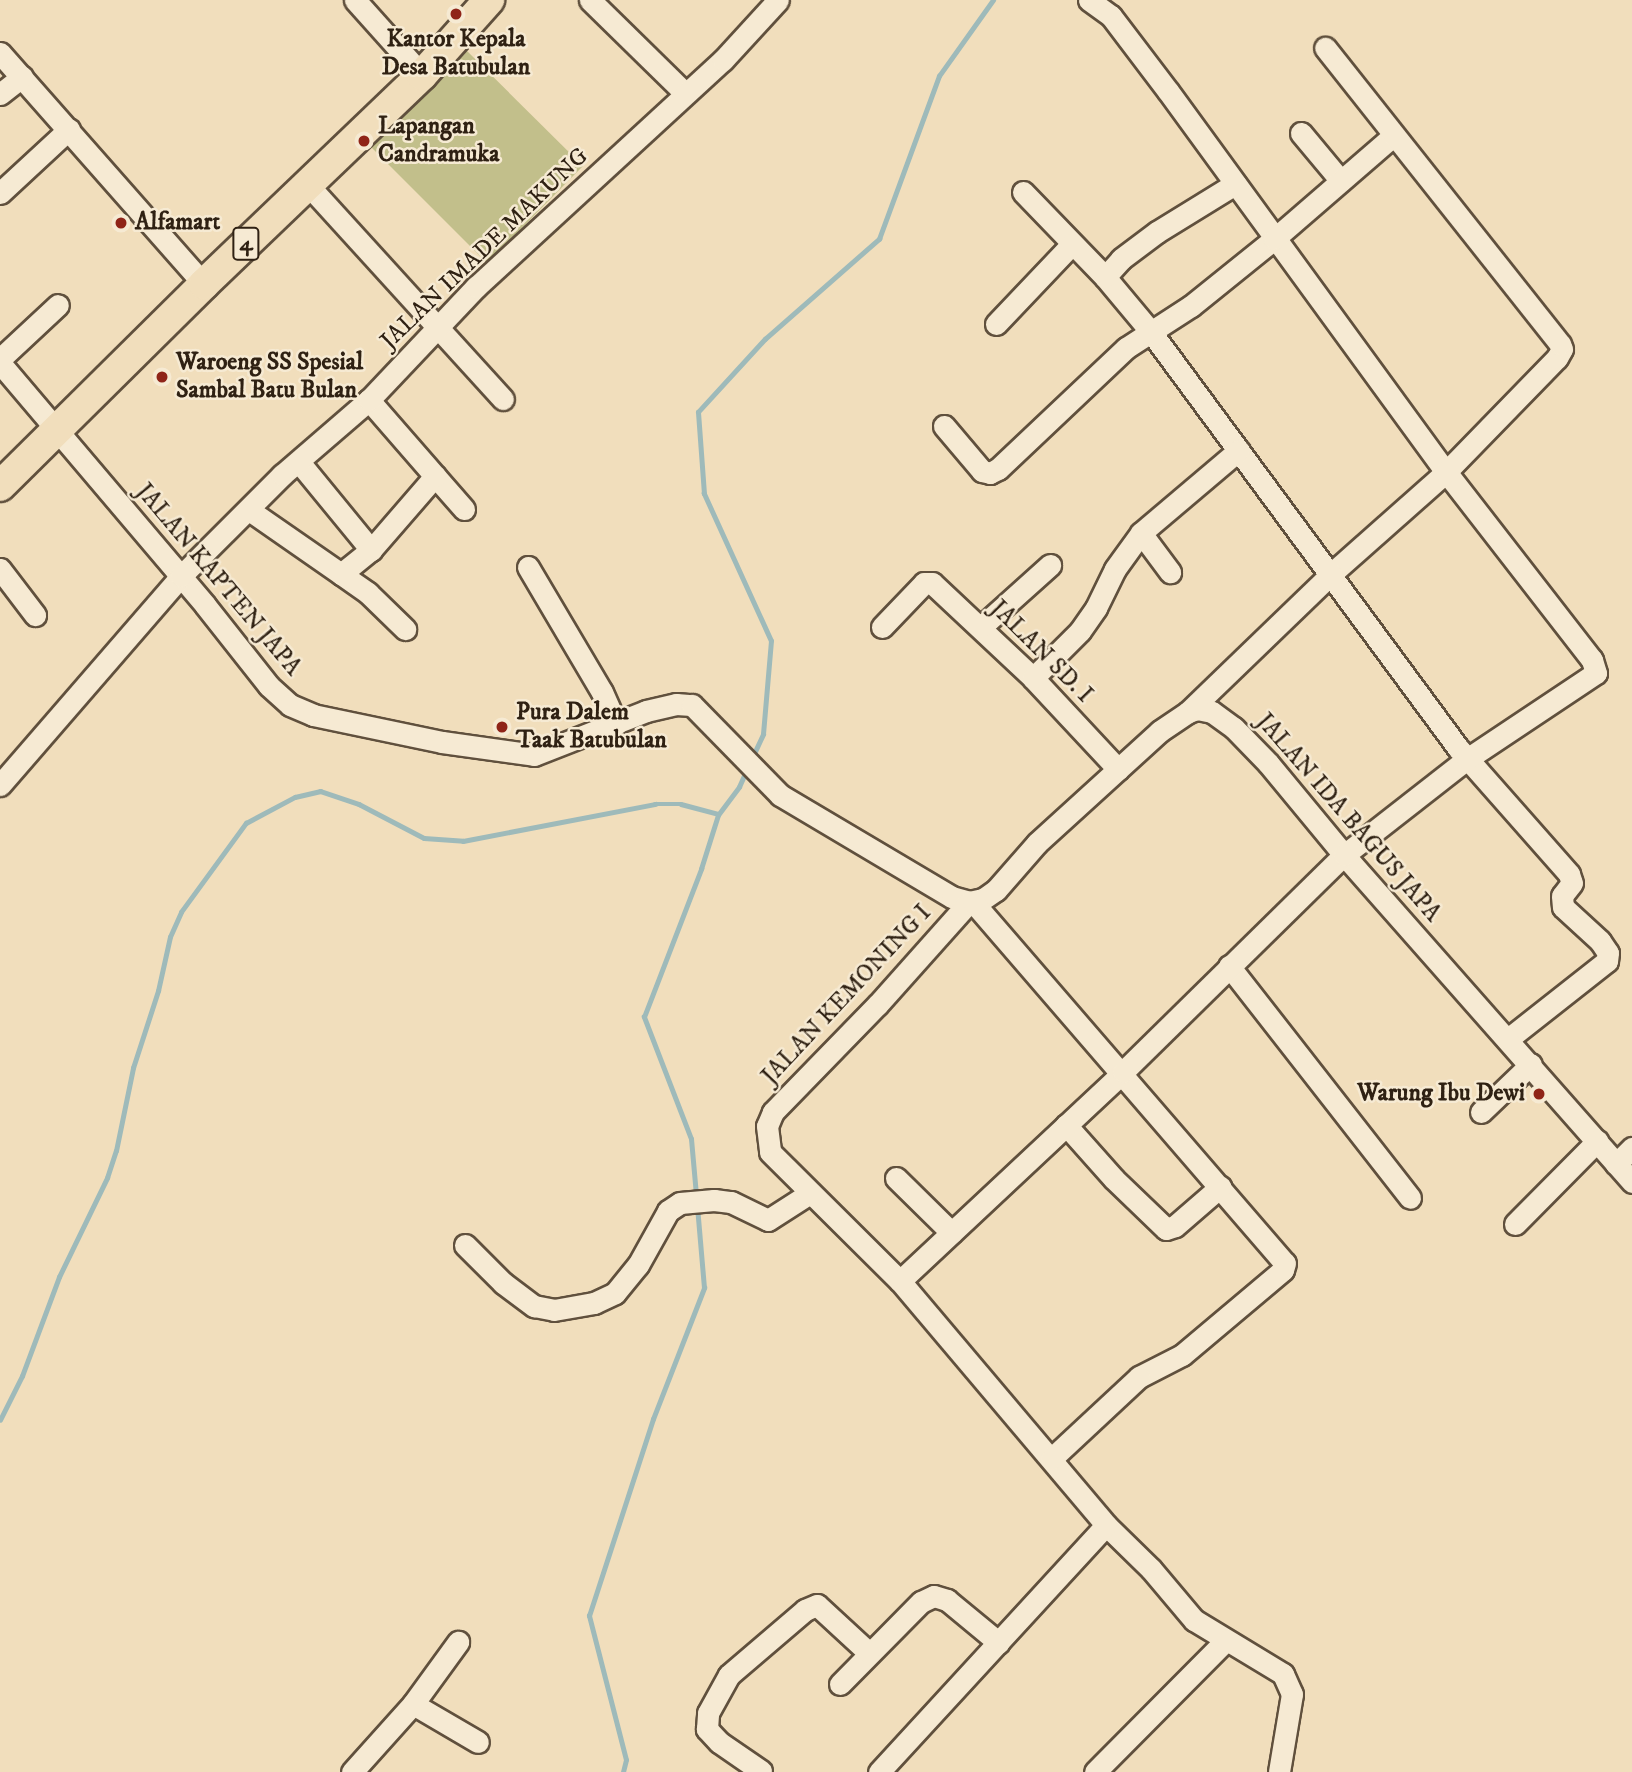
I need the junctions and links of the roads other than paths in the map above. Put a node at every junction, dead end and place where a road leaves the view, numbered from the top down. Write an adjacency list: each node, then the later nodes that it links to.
1 (355, 0): 8 (street)
2 (488, 0): 8 (highway, 4)
3 (590, 0): 10 (street)
4 (778, 0): 10 (street, JALAN IMADE MAKUNG)
5 (1089, 0): 16 (street)
6 (1325, 48): 14 (street)
7 (0, 53): 9 (street)
8 (422, 75): 17 (highway, 4)
9 (22, 77): 11 (street); 12 (street)
10 (685, 93): 26 (street, JALAN IMADE MAKUNG)
11 (0, 94)
12 (69, 129): 18 (street); 23 (street)
13 (1301, 133): 15 (street)
14 (1393, 136): 15 (street); 35 (street)
15 (1341, 181): 20 (street)
16 (1235, 184): 20 (street); 22 (street)
17 (309, 186): 23 (highway, 4); 26 (street)
18 (0, 192)
19 (1023, 192): 21 (street)
20 (1275, 239): 27 (street); 35 (street)
21 (1072, 244): 22 (street); 25 (street)
22 (1105, 277): 27 (street)
23 (204, 284): 32 (highway, 4)
24 (58, 305): 28 (street)
25 (996, 324)
26 (440, 327): 29 (street); 30 (street, JALAN IMADE MAKUNG)
27 (1151, 332): 31 (street); 33 (street)
28 (0, 361): 32 (street, JALAN KAPTEN JAPA)
29 (503, 399)
30 (369, 400): 34 (street, JALAN IMADE MAKUNG); 36 (street)
31 (944, 426)
32 (58, 428): 37 (highway, 4); 48 (street, JALAN KAPTEN JAPA)
33 (1239, 450): 40 (street); 47 (street)
34 (299, 462): 39 (street, JALAN IMADE MAKUNG); 41 (street)
35 (1446, 472): 47 (street); 58 (street)
36 (435, 476): 38 (street); 41 (street)
37 (0, 486)
38 (464, 509)
39 (249, 510): 46 (street); 48 (street, JALAN IMADE MAKUNG)
40 (1141, 533): 45 (street); 53 (street)
41 (371, 550): 46 (street)
42 (1049, 565): 51 (street)
43 (528, 567): 57 (street)
44 (0, 569): 49 (street)
45 (1170, 572)
46 (341, 574): 52 (street)
47 (1331, 574): 54 (street); 58 (street)
48 (181, 576): 57 (street, JALAN KAPTEN JAPA); 60 (street, JALAN IMADE MAKUNG)
49 (35, 615)
50 (882, 627): 51 (street, JALAN SD. I)
51 (981, 627): 53 (street, JALAN SD. I)
52 (405, 629)
53 (1033, 678): 59 (street, JALAN SD. I)
54 (1221, 678): 55 (street); 56 (street)
55 (1188, 712): 56 (street, JALAN IDA BAGUS JAPA); 59 (street)
56 (1219, 716): 61 (street, JALAN IDA BAGUS JAPA)
57 (615, 724): 62 (street, JALAN KAPTEN JAPA)
58 (1466, 759): 61 (street); 64 (street)
59 (1118, 769): 62 (street)
60 (0, 785)
61 (1345, 855): 63 (street); 64 (street, JALAN IDA BAGUS JAPA)
62 (971, 902): 66 (street); 75 (street, JALAN KEMONING I)
63 (1229, 966): 66 (street); 76 (street)
64 (1508, 1039): 65 (street, JALAN IDA BAGUS JAPA)
65 (1531, 1063): 67 (street); 69 (street, JALAN IDA BAGUS JAPA)
66 (1123, 1072): 68 (street); 74 (street)
67 (1481, 1112)
68 (1066, 1125): 74 (street); 78 (street)
69 (1597, 1141): 71 (street, JALAN IDA BAGUS JAPA); 77 (street)
70 (1632, 1148): 71 (street)
71 (1616, 1164): 73 (street, JALAN IDA BAGUS JAPA)
72 (896, 1178): 78 (street)
73 (1632, 1182)
74 (1220, 1187): 81 (street)
75 (810, 1193): 79 (street); 80 (street)
76 (1410, 1198)
77 (1515, 1224)
78 (952, 1233): 80 (street)
79 (465, 1245)
80 (900, 1281): 81 (street)
81 (1051, 1460): 82 (street)
82 (1106, 1525): 84 (street); 85 (street)
83 (458, 1642): 88 (street)
84 (1225, 1642): 93 (street); 94 (street)
85 (999, 1643): 86 (street); 92 (street)
86 (869, 1653): 87 (street); 91 (street)
87 (840, 1684)
88 (413, 1704): 89 (street); 90 (street)
89 (478, 1742)
90 (352, 1772)
91 (761, 1772)
92 (879, 1772)
93 (1095, 1772)
94 (1279, 1772)

